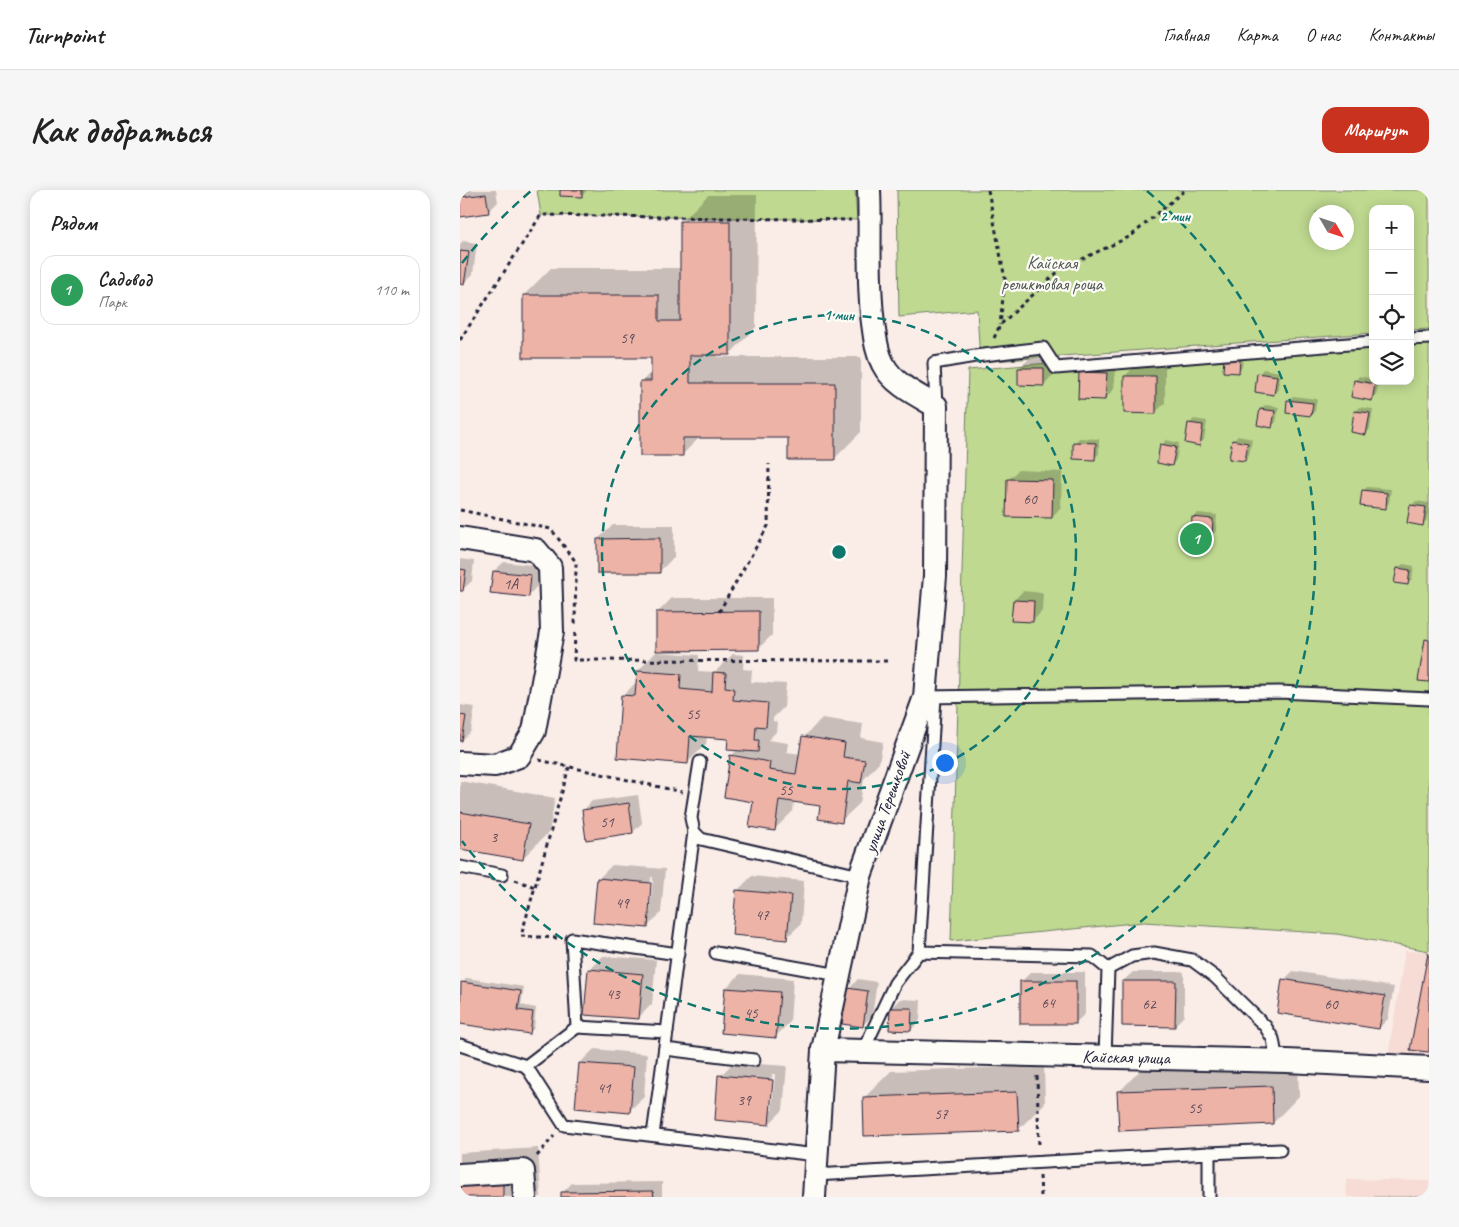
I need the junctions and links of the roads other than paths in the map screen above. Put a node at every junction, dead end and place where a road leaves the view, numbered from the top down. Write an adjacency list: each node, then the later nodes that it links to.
1 (869, 190): 5 (street)
2 (1429, 338): 3 (lane)
3 (1414, 339)
4 (1369, 342): 5 (lane)
5 (936, 406): 7 (street, улица Терешковой)
6 (460, 538): 10 (street)
7 (930, 697): 8 (lane); 14 (street, улица Терешковой); 15 (lane)
8 (1429, 700)
9 (700, 762): 11 (lane)
10 (460, 764)
11 (694, 832): 14 (lane); 17 (lane)
12 (460, 867): 13 (lane)
13 (502, 875)
14 (860, 876): 19 (street, улица Терешковой)
15 (918, 952): 18 (lane); 25 (lane)
16 (716, 953): 19 (lane)
17 (678, 954): 20 (lane); 21 (lane)
18 (1108, 969): 26 (lane); 28 (lane)
19 (839, 975): 24 (street, улица Терешковой)
20 (577, 1027): 21 (lane); 29 (lane)
21 (667, 1032): 23 (lane)
22 (460, 1044): 29 (lane)
23 (665, 1049): 27 (lane); 31 (lane)
24 (823, 1050): 25 (street, Кайская улица); 35 (street, улица Терешковой)
25 (863, 1051): 26 (street, Кайская улица)
26 (1105, 1057): 28 (street, Кайская улица)
27 (754, 1060)
28 (1277, 1061): 30 (street, Кайская улица)
29 (526, 1066): 31 (lane)
30 (1429, 1068)
31 (653, 1135): 35 (lane)
32 (1280, 1150): 33 (lane)
33 (1208, 1153): 35 (lane); 37 (lane)
34 (460, 1175): 36 (street)
35 (815, 1176)
36 (525, 1197)
37 (1209, 1197)

